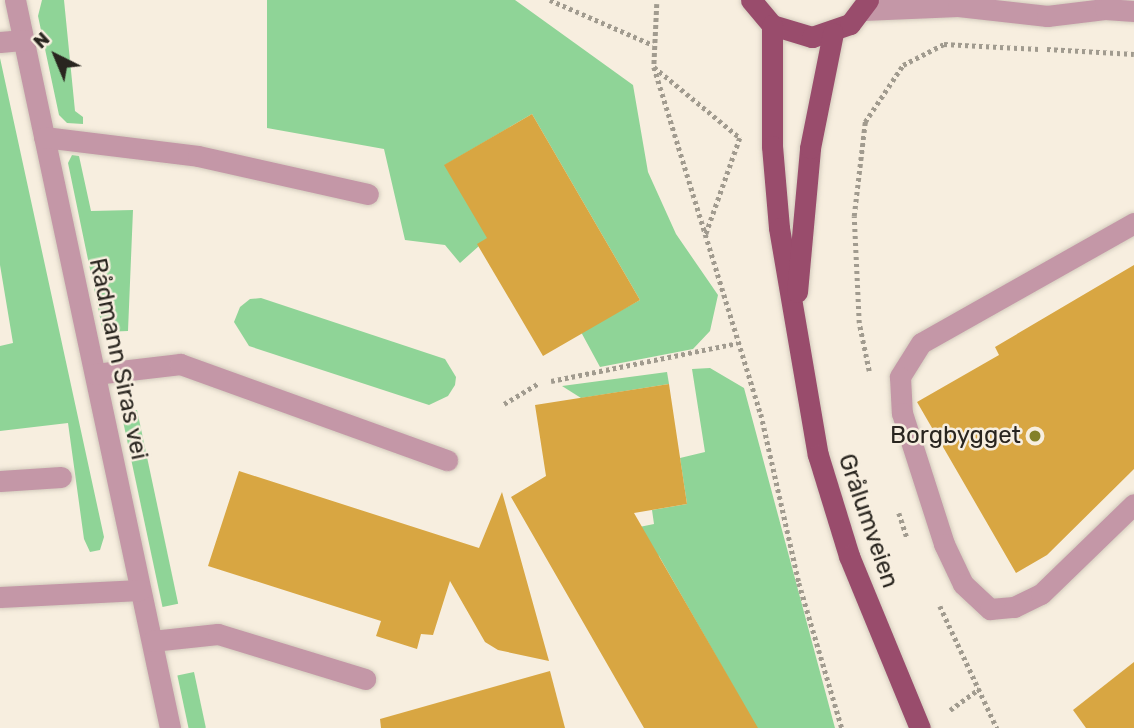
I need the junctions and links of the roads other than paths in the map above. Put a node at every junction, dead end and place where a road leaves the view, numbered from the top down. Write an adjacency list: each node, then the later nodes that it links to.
1 (15, 0): 10 (street, Rådmann Siras vei)
2 (735, 0): 4 (main road)
3 (1084, 0): 6 (street)
4 (753, 4): 8 (main road)
5 (866, 5): 6 (street); 9 (main road)
6 (1105, 9): 7 (street)
7 (1134, 11)
8 (772, 25): 9 (main road); 15 (main road, Grålumveien)
9 (833, 33): 15 (main road, Grålumveien)
10 (24, 40): 11 (street); 12 (street, Rådmann Siras vei)
11 (0, 41)
12 (44, 137): 13 (street); 16 (street, Rådmann Siras vei)
13 (368, 194)
14 (1134, 223): 20 (street)
15 (795, 322): 26 (main road, Grålumveien)
16 (95, 374): 17 (street); 21 (street, Rådmann Siras vei)
17 (447, 460)
18 (61, 477): 19 (street)
19 (0, 481)
20 (1134, 504)
21 (141, 590): 22 (street); 23 (street, Rådmann Siras vei)
22 (0, 597)
23 (152, 641): 24 (street); 25 (street, Rådmann Siras vei)
24 (365, 679)
25 (170, 728)
26 (920, 728)

